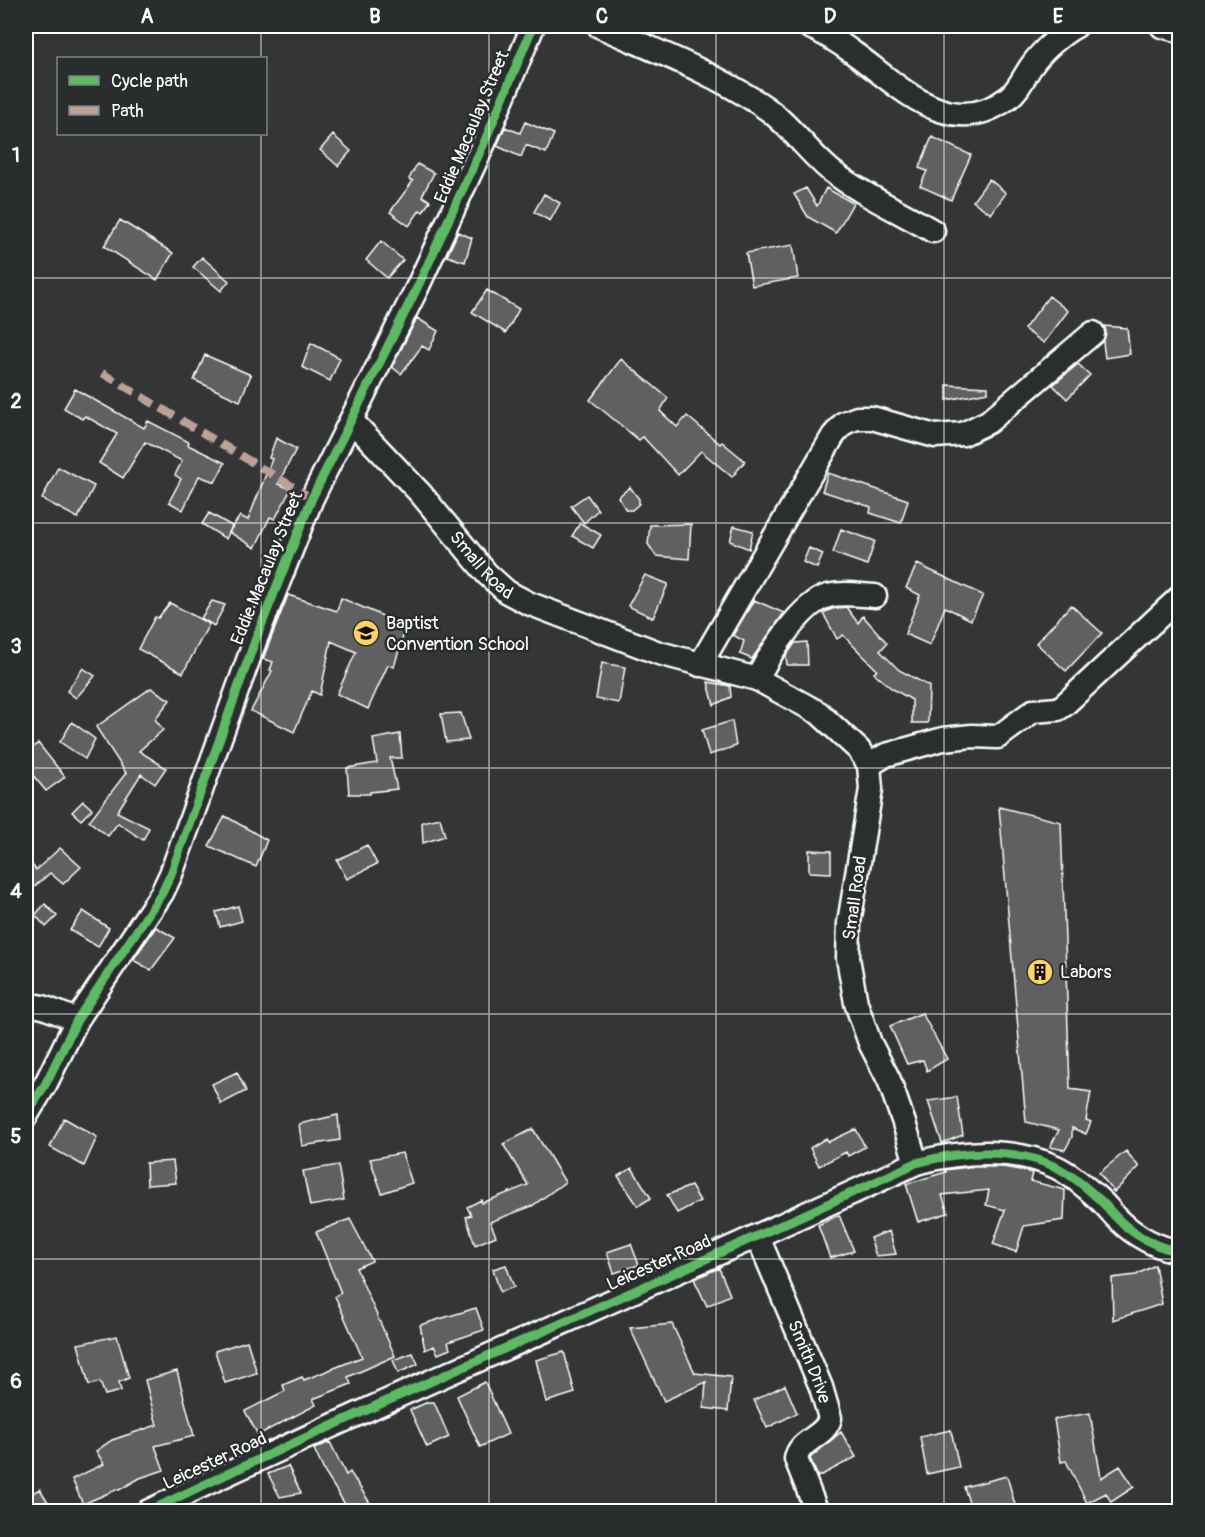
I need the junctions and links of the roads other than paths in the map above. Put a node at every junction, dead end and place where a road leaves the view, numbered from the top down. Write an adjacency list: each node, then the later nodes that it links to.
1 (533, 26): 9 (street, Eddie Macaulay Street)
2 (599, 26): 7 (street)
3 (808, 26): 4 (street)
4 (1076, 26)
5 (1162, 26): 6 (street)
6 (1179, 31)
7 (933, 231)
8 (1093, 333): 12 (street)
9 (352, 421): 12 (street, Small Road); 16 (street, Eddie Macaulay Street)
10 (875, 596): 13 (street)
11 (1179, 597): 14 (street)
12 (700, 664): 13 (street, Small Road)
13 (757, 679): 14 (street, Small Road)
14 (869, 765): 18 (street, Small Road)
15 (26, 1004): 16 (street)
16 (77, 1020): 17 (street, Eddie Macaulay Street)
17 (26, 1116)
18 (916, 1163): 19 (street, Leicester Road); 20 (street, Leicester Road)
19 (758, 1237): 21 (street, Leicester Road); 22 (street, Smith Drive)
20 (1179, 1251)
21 (147, 1512)
22 (817, 1512)

